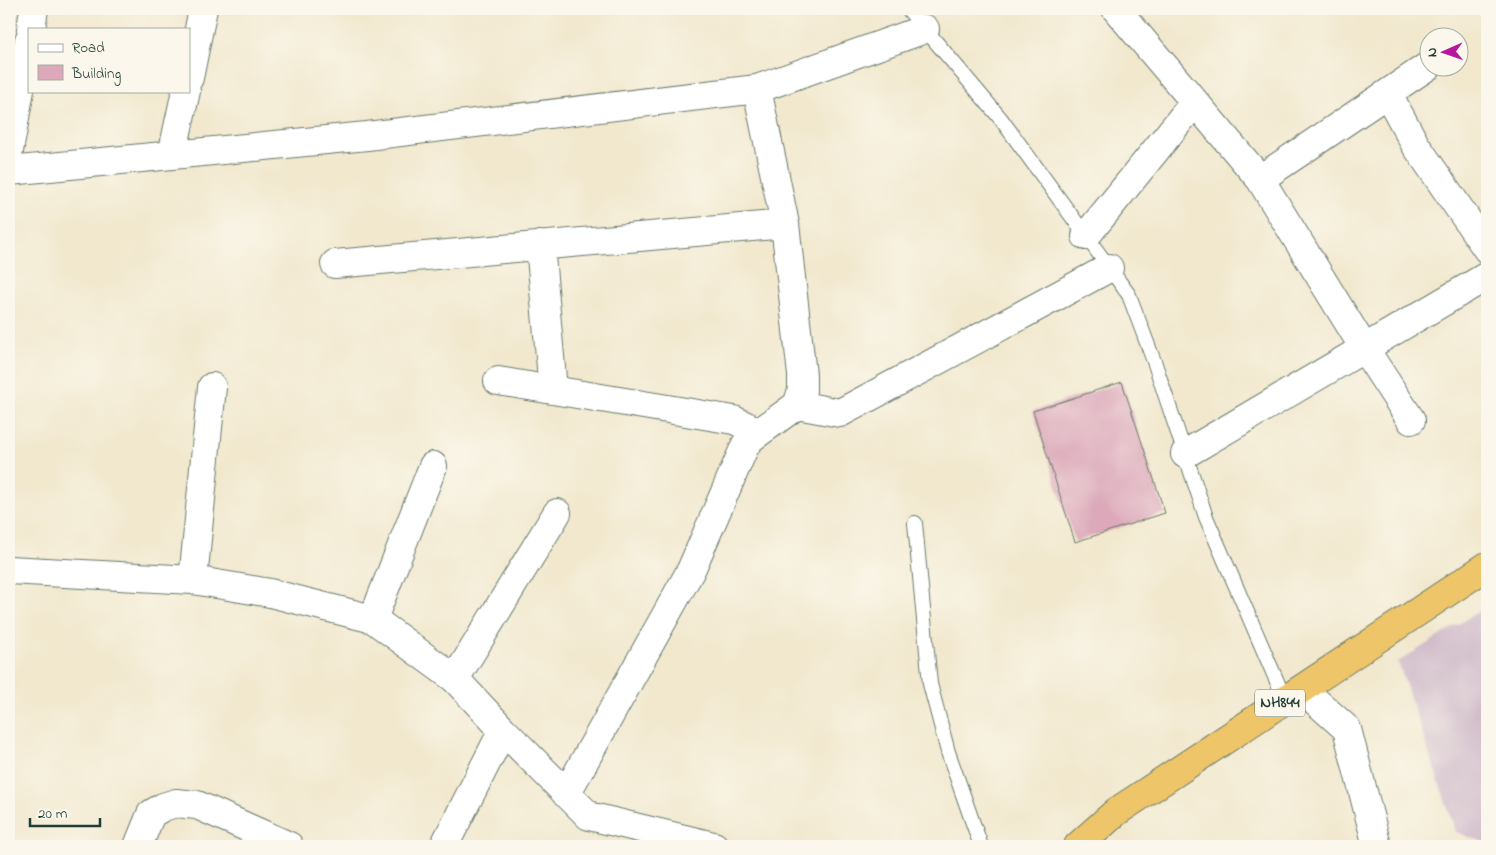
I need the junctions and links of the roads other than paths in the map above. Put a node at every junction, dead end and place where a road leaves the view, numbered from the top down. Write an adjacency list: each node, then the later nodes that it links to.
1 (34, 9): 5 (street)
2 (203, 9): 7 (street)
3 (1116, 9): 12 (street)
4 (916, 19): 9 (street); 18 (lane)
5 (31, 28)
6 (28, 46): 13 (street)
7 (190, 73)
8 (1418, 73): 11 (street)
9 (757, 89): 14 (street); 17 (street)
10 (186, 92): 14 (street)
11 (1388, 94): 16 (street); 20 (street)
12 (1194, 103): 16 (street); 18 (street)
13 (9, 151)
14 (172, 155): 15 (street)
15 (9, 171)
16 (1260, 179): 24 (street)
17 (785, 224): 19 (street); 28 (street)
18 (1086, 236): 22 (lane)
19 (540, 245): 21 (street); 27 (street)
20 (1487, 249)
21 (334, 264)
22 (1109, 268): 28 (street); 31 (lane)
23 (1487, 276): 24 (street)
24 (1364, 348): 29 (street); 31 (street)
25 (498, 381): 27 (street)
26 (212, 387): 37 (street)
27 (553, 390): 30 (street)
28 (797, 405): 30 (street)
29 (1411, 420)
30 (759, 432): 42 (street)
31 (1185, 454): 40 (lane)
32 (433, 466): 38 (street)
33 (557, 513): 39 (street)
34 (915, 523): 47 (lane)
35 (1487, 566): 40 (highway, NH844)
36 (9, 570): 37 (street)
37 (193, 580): 38 (street)
38 (373, 619): 39 (street)
39 (455, 678): 41 (street)
40 (1293, 695): 48 (highway, NH844); 49 (street)
41 (503, 730): 42 (street); 45 (street)
42 (566, 794): 46 (street)
43 (138, 846): 44 (street)
44 (289, 846)
45 (444, 846)
46 (714, 846)
47 (981, 846)
48 (1078, 846)
49 (1377, 846)

